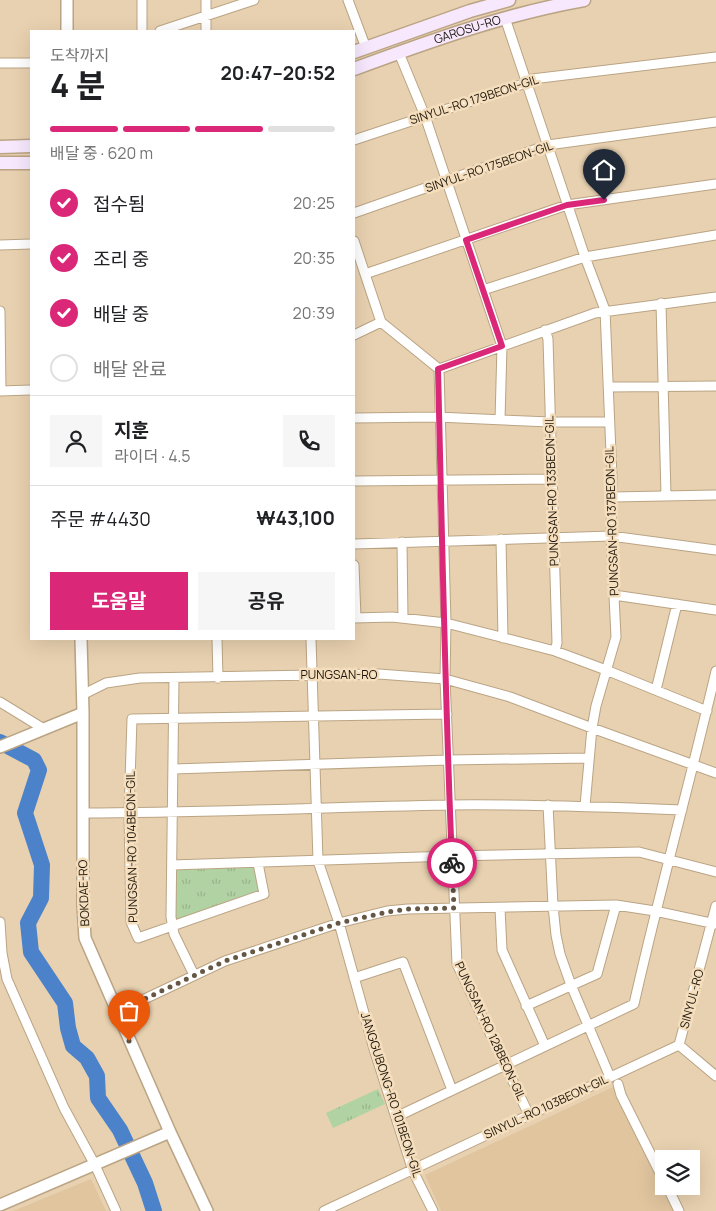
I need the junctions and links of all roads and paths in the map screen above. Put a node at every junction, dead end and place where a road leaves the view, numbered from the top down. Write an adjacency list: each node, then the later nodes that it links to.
1 (68, 0): 10 (street)
2 (142, 0): 11 (street)
3 (206, 0): 8 (street)
4 (254, 0): 8 (street)
5 (348, 0): 14 (street)
6 (584, 0): 9 (main road, GAROSU-RO)
7 (501, 1): 14 (main road, GAROSU-RO)
8 (206, 15): 12 (street); 13 (street)
9 (505, 18): 15 (main road, GAROSU-RO); 20 (street, PUNGSAN-RO 137BEON-GIL)
10 (67, 30)
11 (142, 30)
12 (163, 30)
13 (206, 30)
14 (360, 50)
15 (399, 52): 19 (main road, GAROSU-RO); 21 (street)
16 (716, 57): 20 (street, SINYUL-RO 179BEON-GIL)
17 (0, 63): 18 (street)
18 (30, 63)
19 (355, 69)
20 (526, 83): 21 (street, SINYUL-RO 179BEON-GIL); 24 (street, PUNGSAN-RO 137BEON-GIL)
21 (424, 116): 23 (street, SINYUL-RO 179BEON-GIL); 29 (street)
22 (716, 122): 24 (street, SINYUL-RO 175BEON-GIL)
23 (355, 140)
24 (548, 145): 29 (street, SINYUL-RO 175BEON-GIL); 31 (street, PUNGSAN-RO 137BEON-GIL)
25 (30, 146): 26 (main road)
26 (0, 147)
27 (30, 163): 28 (main road)
28 (0, 164)
29 (446, 180): 32 (street, SINYUL-RO 175BEON-GIL); 34 (street)
30 (716, 184): 31 (street)
31 (567, 205): 34 (street); 38 (street, PUNGSAN-RO 137BEON-GIL)
32 (355, 213)
33 (716, 235): 38 (street)
34 (466, 240): 39 (street); 40 (street)
35 (30, 244): 37 (street)
36 (355, 244): 39 (street)
37 (0, 245)
38 (585, 257): 40 (street); 43 (street, PUNGSAN-RO 137BEON-GIL)
39 (365, 274): 46 (street)
40 (483, 290): 49 (street)
41 (716, 296): 42 (street)
42 (661, 303): 43 (street); 51 (street)
43 (605, 310): 47 (street); 53 (street, PUNGSAN-RO 137BEON-GIL)
44 (0, 311): 45 (street)
45 (0, 318): 55 (street)
46 (382, 322): 48 (street); 50 (street)
47 (545, 330): 49 (street); 59 (street, PUNGSAN-RO 133BEON-GIL)
48 (355, 335)
49 (502, 346): 50 (street); 58 (street)
50 (438, 369): 56 (street, PUNGSAN-RO 128BEON-GIL)
51 (663, 386): 52 (street); 53 (street); 65 (street)
52 (716, 386)
53 (609, 387): 60 (street, PUNGSAN-RO 137BEON-GIL)
54 (30, 390): 55 (street)
55 (1, 391)
56 (440, 417): 57 (street); 58 (street); 62 (street, PUNGSAN-RO 128BEON-GIL)
57 (355, 418)
58 (500, 420): 59 (street)
59 (550, 422): 60 (street); 61 (street, PUNGSAN-RO 133BEON-GIL)
60 (608, 422): 66 (street, PUNGSAN-RO 137BEON-GIL)
61 (552, 479): 62 (street); 68 (street, PUNGSAN-RO 133BEON-GIL)
62 (442, 480): 63 (street); 70 (street, PUNGSAN-RO 128BEON-GIL)
63 (355, 481)
64 (716, 495): 65 (street)
65 (666, 496): 66 (street)
66 (612, 497): 67 (street, PUNGSAN-RO 137BEON-GIL)
67 (611, 536): 68 (street); 73 (street); 74 (street, PUNGSAN-RO 137BEON-GIL)
68 (553, 537): 69 (street); 84 (street, PUNGSAN-RO 133BEON-GIL)
69 (501, 539): 70 (street); 80 (street)
70 (442, 541): 71 (street); 79 (street, PUNGSAN-RO 128BEON-GIL)
71 (402, 542): 72 (street); 78 (street)
72 (355, 544)
73 (716, 550)
74 (614, 595): 75 (street); 85 (street, PUNGSAN-RO 137BEON-GIL)
75 (677, 604): 76 (street); 91 (street)
76 (716, 610)
77 (355, 618): 78 (street)
78 (403, 618): 79 (street)
79 (446, 623): 80 (street); 90 (street, PUNGSAN-RO 128BEON-GIL)
80 (503, 638): 84 (street)
81 (80, 640): 92 (street, BOKDAE-RO)
82 (217, 640): 89 (street)
83 (311, 640): 87 (street, JANGGUBONG-RO 101BEON-GIL)
84 (555, 652): 85 (street)
85 (606, 670): 91 (street); 99 (street, PUNGSAN-RO 137BEON-GIL)
86 (716, 671): 94 (street)
87 (313, 674): 89 (street, PUNGSAN-RO); 90 (street, PUNGSAN-RO); 97 (street, JANGGUBONG-RO 101BEON-GIL)
88 (174, 678): 89 (street, PUNGSAN-RO); 92 (street, PUNGSAN-RO); 98 (street)
89 (218, 678)
90 (445, 679): 96 (street, PUNGSAN-RO 128BEON-GIL); 99 (street, PUNGSAN-RO)
91 (656, 690): 94 (street)
92 (82, 695): 95 (street, BOKDAE-RO)
93 (0, 702): 100 (street)
94 (706, 711): 105 (street)
95 (82, 713): 100 (street); 114 (street, BOKDAE-RO)
96 (447, 714): 97 (street); 103 (street, PUNGSAN-RO 128BEON-GIL)
97 (313, 715): 98 (street); 104 (street, JANGGUBONG-RO 101BEON-GIL)
98 (174, 718): 106 (street); 115 (street, PUNGSAN-RO 104BEON-GIL)
99 (592, 728): 102 (street); 105 (street, PUNGSAN-RO)
100 (40, 731): 101 (street)
101 (0, 747)
102 (588, 758): 103 (street); 110 (street)
103 (448, 760): 104 (street); 108 (street, PUNGSAN-RO 128BEON-GIL)
104 (314, 764): 106 (street); 111 (street, JANGGUBONG-RO 101BEON-GIL)
105 (694, 765): 107 (street, PUNGSAN-RO); 112 (street)
106 (174, 769): 113 (street)
107 (716, 773)
108 (450, 805): 109 (street); 111 (street); 117 (street, PUNGSAN-RO 128BEON-GIL)
109 (548, 805): 110 (street); 116 (street)
110 (585, 806): 112 (street)
111 (315, 809): 113 (street); 119 (street, JANGGUBONG-RO 101BEON-GIL)
112 (682, 810): 118 (street)
113 (172, 812): 115 (street); 121 (street)
114 (83, 814): 115 (street); 137 (street, BOKDAE-RO)
115 (129, 814): 132 (street, PUNGSAN-RO 104BEON-GIL)
116 (552, 854): 117 (street); 118 (street); 124 (street)
117 (452, 856): 119 (street); 126 (street, PUNGSAN-RO 128BEON-GIL)
118 (668, 859): 122 (street); 128 (street)
119 (318, 861): 120 (street); 130 (street, JANGGUBONG-RO 101BEON-GIL)
120 (258, 863): 121 (street); 132 (street)
121 (172, 865): 132 (street)
122 (716, 872)
123 (616, 905): 124 (street); 128 (street); 135 (street)
124 (554, 906): 127 (street); 135 (street)
125 (716, 906): 131 (street, SINYUL-RO)
126 (454, 908): 127 (street); 130 (street); 141 (street, PUNGSAN-RO 128BEON-GIL)
127 (500, 908): 136 (street)
128 (655, 911): 131 (street); 138 (street)
129 (0, 922): 150 (street)
130 (339, 923): 133 (street); 134 (street, JANGGUBONG-RO 101BEON-GIL)
131 (714, 924): 139 (street, SINYUL-RO)
132 (172, 927): 133 (street)
133 (194, 974): 137 (street)
134 (354, 978): 145 (street); 147 (street, JANGGUBONG-RO 101BEON-GIL)
135 (571, 985): 136 (street); 138 (street)
136 (526, 1006): 140 (street)
137 (117, 1012): 148 (street, BOKDAE-RO)
138 (588, 1026): 140 (street); 142 (street)
139 (679, 1045): 142 (street, SINYUL-RO 103BEON-GIL); 143 (street, SINYUL-RO)
140 (545, 1046): 141 (street)
141 (506, 1065): 145 (street); 146 (street, PUNGSAN-RO 128BEON-GIL)
142 (610, 1076): 146 (street, SINYUL-RO 103BEON-GIL)
143 (716, 1076)
144 (618, 1084): 149 (street)
145 (452, 1090): 147 (street)
146 (529, 1115): 151 (street, SINYUL-RO 103BEON-GIL)
147 (396, 1117): 151 (street, JANGGUBONG-RO 101BEON-GIL)
148 (170, 1132): 150 (street); 155 (street, BOKDAE-RO)
149 (655, 1162)
150 (97, 1164): 153 (street); 154 (street)
151 (412, 1168): 156 (street, SINYUL-RO 103BEON-GIL); 157 (street, JANGGUBONG-RO 101BEON-GIL)
152 (671, 1195): 158 (street)
153 (0, 1205)
154 (116, 1211)
155 (207, 1211)
156 (324, 1211)
157 (433, 1211)
158 (679, 1211)

